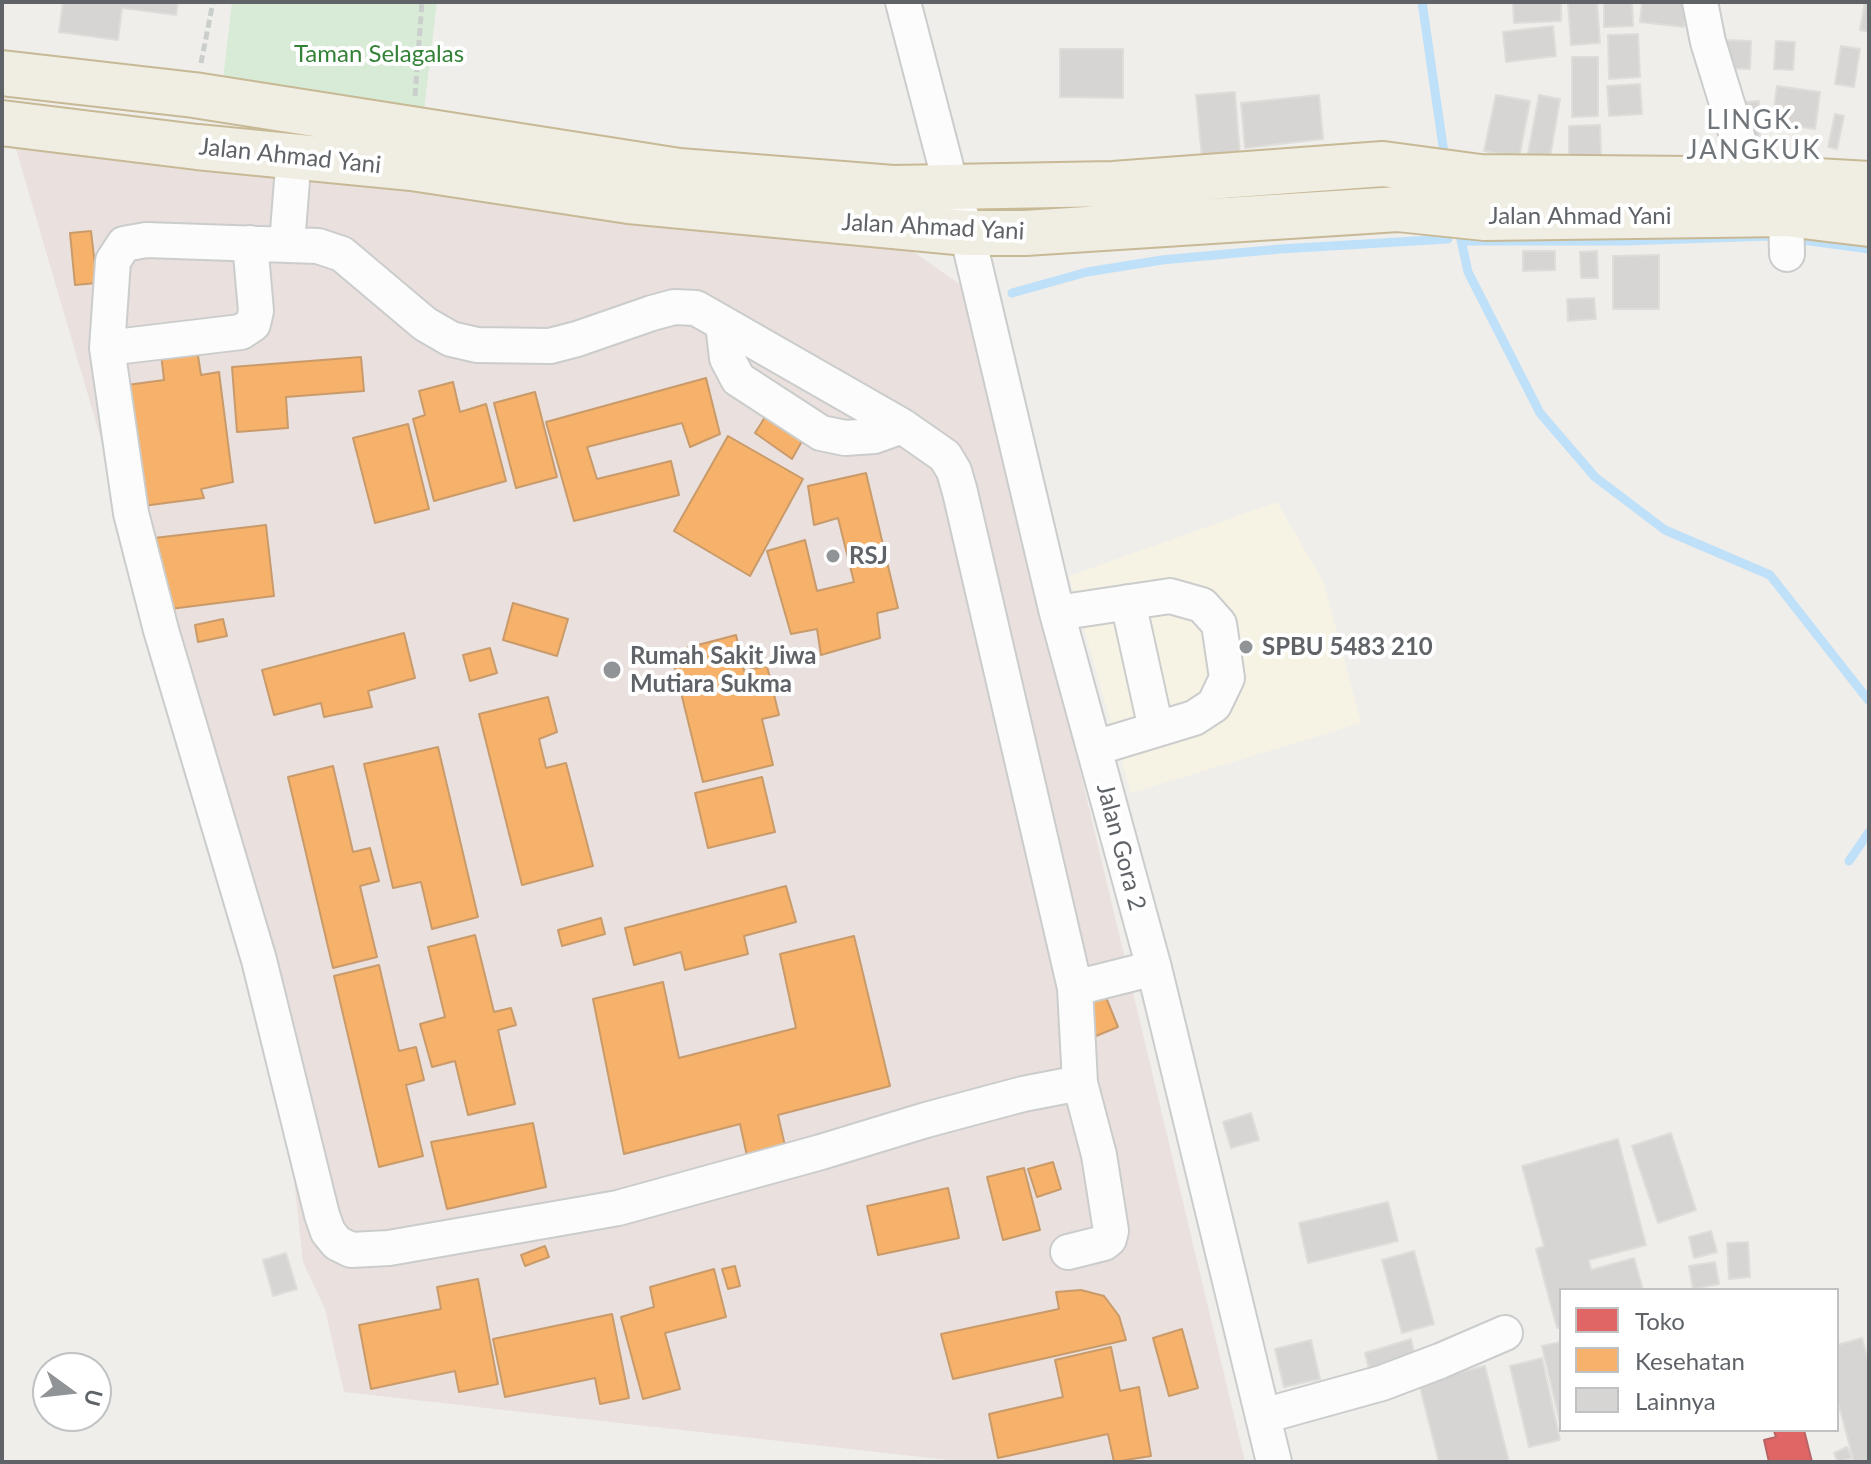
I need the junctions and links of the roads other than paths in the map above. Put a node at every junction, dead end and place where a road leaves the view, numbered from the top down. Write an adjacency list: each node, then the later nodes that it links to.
1 (903, 2): 9 (street, Jalan Gora 2)
2 (1700, 2): 7 (street)
3 (2, 73): 9 (highway)
4 (2, 123): 5 (highway, Jalan Ahmad Yani)
5 (294, 155): 14 (highway, Jalan Ahmad Yani); 16 (street)
6 (1337, 167): 9 (highway); 10 (highway); 12 (highway)
7 (1746, 180): 8 (highway); 11 (highway)
8 (1869, 184)
9 (951, 186): 14 (street, Jalan Gora 2)
10 (1482, 198): 11 (highway); 12 (highway, Jalan Ahmad Yani)
11 (1563, 198): 13 (highway, Jalan Ahmad Yani)
12 (1343, 212): 14 (highway, Jalan Ahmad Yani)
13 (1869, 224)
14 (967, 233): 21 (street, Jalan Gora 2)
15 (250, 243): 16 (street); 18 (street); 18 (street)
16 (287, 244): 17 (street)
17 (723, 324): 19 (street); 19 (street)
18 (107, 348): 26 (street)
19 (902, 426): 25 (street)
20 (1128, 602): 21 (street); 22 (street); 22 (street)
21 (1057, 613): 23 (street, Jalan Gora 2)
22 (1156, 729): 23 (street)
23 (1095, 748): 24 (street, Jalan Gora 2)
24 (1154, 968): 25 (street); 29 (street, Jalan Gora 2)
25 (1075, 988): 26 (street)
26 (1080, 1083): 27 (street)
27 (1068, 1252)
28 (1505, 1333): 29 (street)
29 (1263, 1416): 30 (street, Jalan Gora 2)
30 (1274, 1462)

